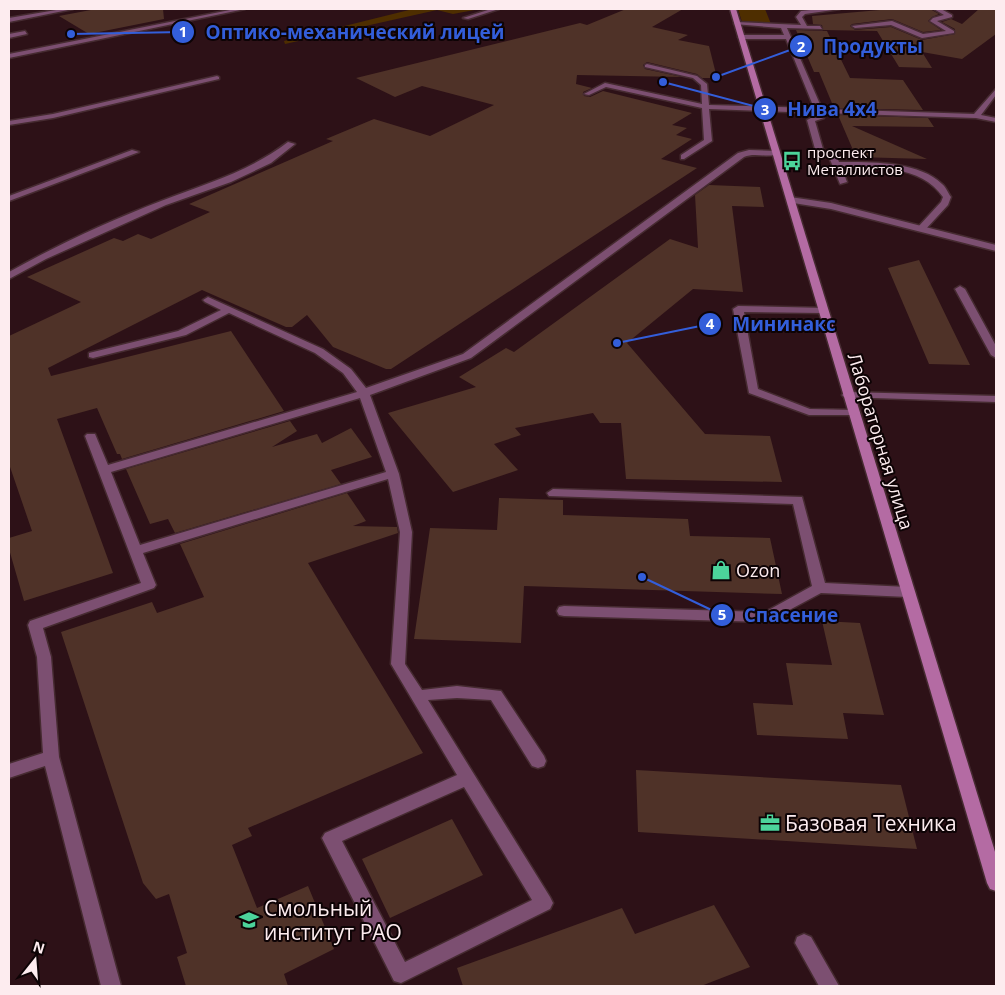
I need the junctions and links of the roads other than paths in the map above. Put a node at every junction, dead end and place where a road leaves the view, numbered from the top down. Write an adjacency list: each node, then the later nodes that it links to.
1 (70, 9): 8 (street)
2 (242, 9): 18 (street)
3 (496, 9): 7 (street)
4 (733, 9): 9 (street, Лабораторная улица)
5 (837, 9): 12 (street)
6 (937, 9): 11 (street)
7 (466, 18)
8 (9, 20)
9 (737, 24): 10 (street); 16 (street, Лабораторная улица)
10 (784, 27): 12 (street); 17 (street)
11 (853, 27)
12 (804, 28): 13 (street)
13 (820, 28)
14 (25, 33): 15 (street)
15 (9, 36)
16 (741, 36): 17 (street); 24 (street, Лабораторная улица)
17 (788, 38): 25 (street)
18 (9, 56)
19 (647, 66): 23 (street)
20 (217, 78): 28 (street)
21 (996, 91): 26 (street)
22 (587, 94): 23 (street)
23 (706, 107): 24 (street); 33 (street)
24 (763, 109): 25 (street); 32 (street, Лабораторная улица)
25 (818, 110): 26 (street); 30 (street)
26 (976, 116): 27 (street)
27 (996, 120)
28 (9, 124)
29 (291, 144): 39 (street)
30 (819, 149)
31 (134, 152): 35 (street)
32 (776, 153): 36 (street, Лабораторная улица); 46 (street)
33 (684, 157)
34 (843, 182): 37 (street)
35 (9, 199)
36 (790, 200): 37 (street); 43 (street, Лабораторная улица)
37 (921, 229): 38 (street)
38 (996, 248)
39 (9, 276)
40 (960, 289): 45 (street)
41 (208, 300): 42 (street)
42 (228, 310): 44 (street); 46 (street)
43 (823, 310): 47 (street, Лабораторная улица); 49 (street)
44 (93, 355)
45 (996, 356)
46 (364, 393): 51 (street); 52 (street)
47 (848, 395): 48 (street); 49 (street, Лабораторная улица)
48 (996, 399)
49 (854, 414): 56 (street, Лабораторная улица)
50 (91, 436): 51 (street)
51 (104, 470): 54 (street)
52 (393, 474): 54 (street); 58 (street)
53 (553, 493): 55 (street)
54 (136, 552): 59 (street)
55 (818, 588): 56 (street); 57 (street)
56 (908, 592): 63 (street, Лабораторная улица)
57 (564, 611)
58 (419, 697): 60 (street); 62 (street)
59 (51, 757): 61 (street); 65 (street)
60 (538, 761)
61 (9, 771)
62 (468, 778): 62 (street)
63 (996, 883)
64 (804, 943): 66 (street)
65 (111, 986)
66 (829, 986)

